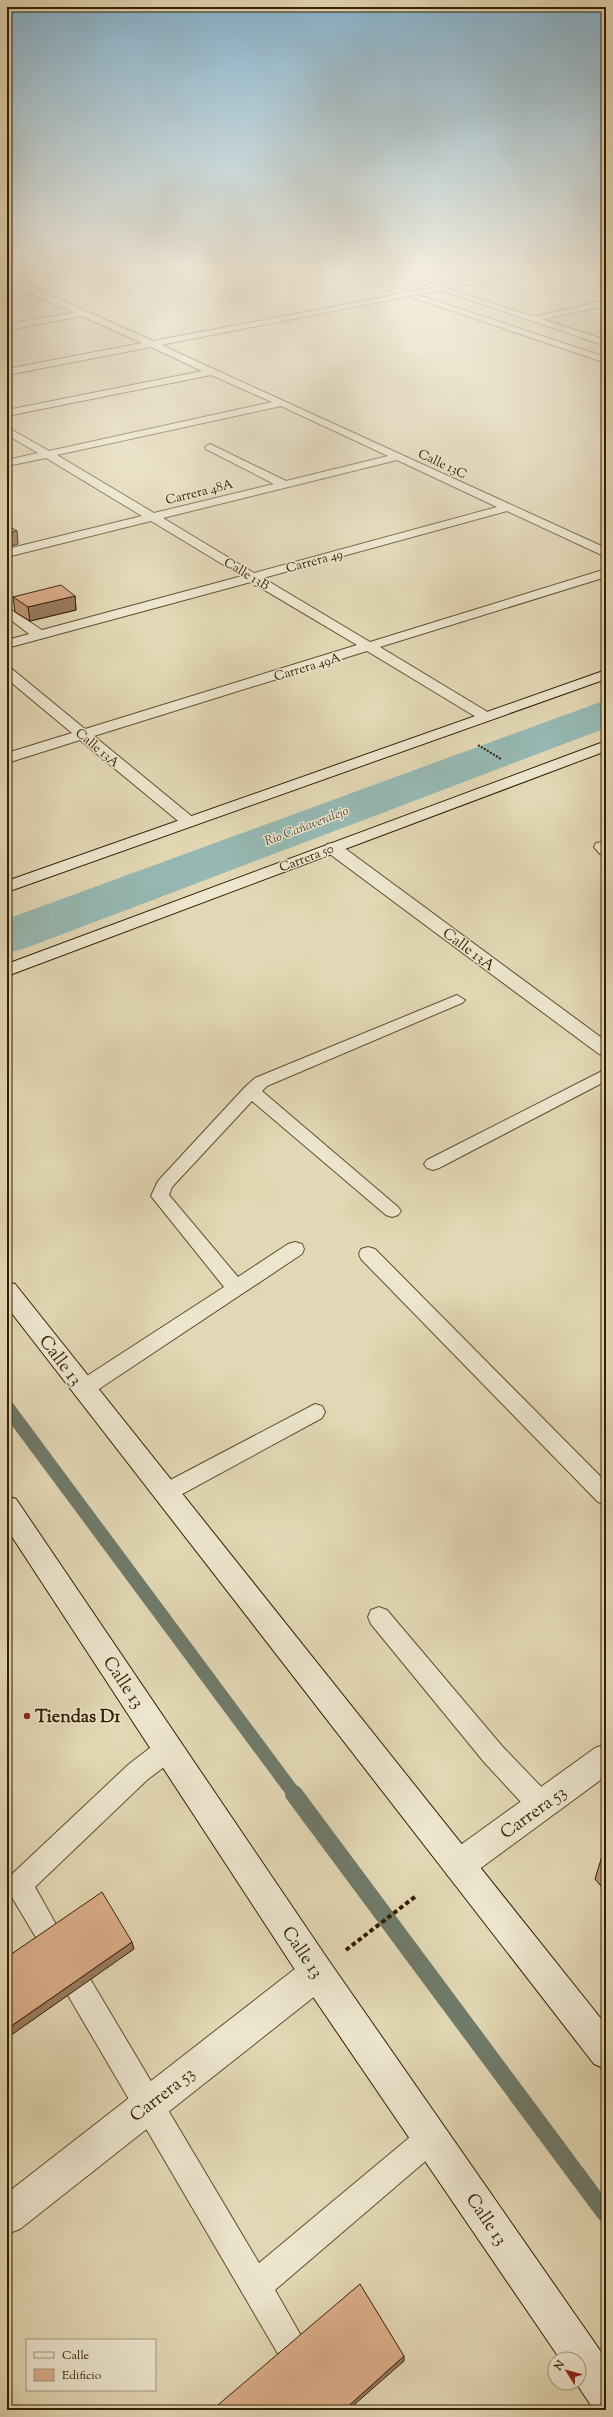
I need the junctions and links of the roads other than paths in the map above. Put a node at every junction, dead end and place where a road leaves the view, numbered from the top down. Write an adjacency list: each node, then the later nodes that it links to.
1 (152, 384): 4 (street)
2 (237, 384): 3 (street, Calle 13C)
3 (282, 403): 7 (street); 8 (street, Calle 13C)
4 (7, 413)
5 (7, 430): 7 (street, Calle 13B)
6 (210, 447): 10 (street)
7 (47, 454): 9 (street); 12 (street, Calle 13B)
8 (397, 458): 10 (street, Carrera 48A); 11 (street, Calle 13C)
9 (7, 463)
10 (284, 485): 12 (street, Carrera 48A)
11 (506, 508): 14 (street, Calle 13C); 16 (street, Carrera 49)
12 (153, 517): 13 (street, Carrera 48A); 16 (street, Calle 13B)
13 (7, 553)
14 (606, 553)
15 (606, 573): 20 (street, Carrera 49A)
16 (252, 577): 18 (street, Carrera 49); 20 (street, Calle 13B)
17 (7, 611): 18 (street)
18 (39, 635): 19 (street, Carrera 49)
19 (7, 644)
20 (369, 646): 23 (street, Calle 13B); 24 (street, Carrera 49A)
21 (7, 672): 24 (street, Calle 13A)
22 (606, 674): 23 (street)
23 (486, 716): 27 (street)
24 (83, 735): 26 (street, Carrera 49A); 27 (street, Calle 13A)
25 (606, 746): 28 (street, Carrera 50)
26 (7, 758)
27 (188, 822): 29 (street)
28 (333, 848): 30 (street, Carrera 50); 34 (street, Calle 13A)
29 (7, 887)
30 (57, 951): 31 (street, Carrera 50); 32 (street)
31 (7, 970)
32 (7, 981)
33 (456, 1000): 36 (lane)
34 (606, 1050)
35 (606, 1074): 37 (lane)
36 (251, 1091): 38 (lane); 41 (lane)
37 (433, 1164)
38 (392, 1211)
39 (295, 1249): 41 (lane)
40 (368, 1254): 46 (lane)
41 (235, 1287): 43 (lane)
42 (7, 1290): 43 (street, Calle 13)
43 (83, 1389): 45 (street, Calle 13)
44 (315, 1412): 45 (lane)
45 (165, 1493): 52 (street, Calle 13)
46 (606, 1496)
47 (7, 1507): 49 (street, Calle 13)
48 (379, 1617): 51 (lane)
49 (168, 1749): 53 (lane); 54 (street, Calle 13)
50 (606, 1758): 51 (street, Carrera 53)
51 (541, 1805): 52 (street, Carrera 53)
52 (459, 1865): 56 (street, Calle 13)
53 (50, 1937)
54 (317, 1973): 57 (street, Carrera 53); 58 (street, Calle 13)
55 (79, 1987): 57 (lane)
56 (606, 2052)
57 (149, 2105): 59 (street, Carrera 53); 60 (lane)
58 (432, 2137): 60 (lane); 62 (street, Calle 13)
59 (7, 2216)
60 (257, 2285): 61 (lane)
61 (292, 2348)
62 (606, 2393)

